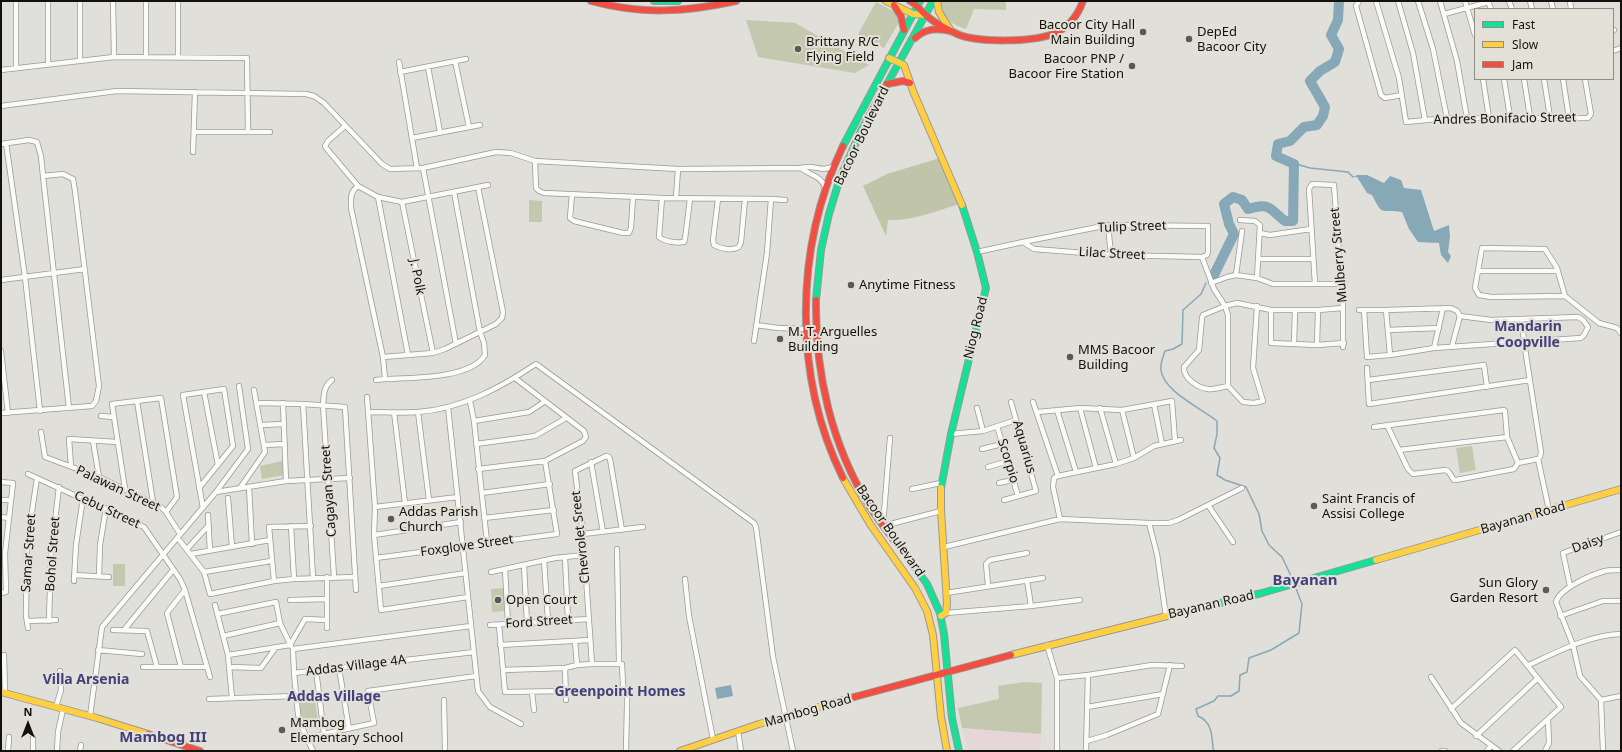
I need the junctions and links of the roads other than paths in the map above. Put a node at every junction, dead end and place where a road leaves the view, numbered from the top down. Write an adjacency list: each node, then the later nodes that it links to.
1 (16, 1): 44 (street)
2 (48, 1): 42 (street)
3 (80, 1): 38 (street)
4 (113, 1): 33 (street)
5 (146, 1): 34 (street)
6 (178, 1): 35 (street)
7 (591, 1): 10 (main road)
8 (654, 1): 9 (main road)
9 (678, 1)
10 (736, 1)
11 (886, 1): 24 (main road)
12 (910, 1): 23 (main road)
13 (932, 1): 28 (main road, Bacoor Boulevard)
14 (937, 1): 30 (main road)
15 (1083, 1): 30 (main road)
16 (1376, 1): 57 (street)
17 (1398, 1): 66 (street)
18 (1418, 1): 62 (street)
19 (1440, 1): 27 (street)
20 (1466, 1): 25 (street)
21 (1489, 1): 25 (street)
22 (1358, 2): 57 (street)
23 (919, 3): 26 (main road, Bacoor Boulevard); 28 (main road)
24 (894, 5): 26 (main road); 29 (main road)
25 (1467, 7): 27 (street); 31 (street)
26 (913, 14): 28 (main road); 29 (main road, Bacoor Boulevard)
27 (1444, 14): 63 (street)
28 (925, 15): 30 (main road); 32 (main road, Bacoor Boulevard)
29 (904, 30): 36 (main road, Bacoor Boulevard)
30 (951, 31): 32 (main road)
31 (1474, 32)
32 (910, 42): 41 (main road, Bacoor Boulevard)
33 (114, 57): 34 (street); 38 (street)
34 (146, 57): 35 (street)
35 (178, 57): 56 (street)
36 (889, 58): 41 (main road); 78 (main road, Bacoor Boulevard)
37 (466, 59): 39 (street)
38 (80, 60): 42 (street)
39 (455, 61): 43 (street); 69 (street)
40 (399, 62): 46 (street)
41 (899, 63): 53 (main road, Niog Road); 54 (main road, Bacoor Boulevard)
42 (48, 64): 44 (street)
43 (428, 67): 46 (street); 73 (street)
44 (16, 68): 45 (street)
45 (1, 70)
46 (400, 72): 74 (street)
47 (1483, 80): 64 (street)
48 (1504, 80): 59 (street)
49 (1524, 80): 60 (street)
50 (1544, 80): 61 (street)
51 (1563, 80): 65 (street)
52 (1585, 80): 65 (street, Andres Bonifacio Street)
53 (910, 83): 54 (main road); 109 (main road, Niog Road)
54 (887, 84): 102 (main road, Bacoor Boulevard)
55 (195, 92): 56 (street); 58 (street); 70 (street)
56 (247, 93): 68 (street); 71 (street)
57 (1402, 95): 66 (street, Andres Bonifacio Street)
58 (1, 106)
59 (1510, 117): 60 (street, Andres Bonifacio Street); 64 (street, Andres Bonifacio Street)
60 (1530, 117): 61 (street, Andres Bonifacio Street)
61 (1550, 117): 65 (street, Andres Bonifacio Street)
62 (1447, 118): 63 (street, Andres Bonifacio Street); 66 (street, Andres Bonifacio Street)
63 (1467, 118): 64 (street, Andres Bonifacio Street)
64 (1489, 118)
65 (1569, 118)
66 (1425, 120)
67 (480, 125): 69 (street)
68 (346, 126): 79 (street); 85 (street)
69 (469, 127): 73 (street)
70 (194, 132): 71 (street); 76 (street)
71 (248, 132): 72 (street)
72 (270, 132)
73 (440, 132): 74 (street)
74 (412, 138): 79 (street)
75 (3, 143): 83 (street); 119 (street)
76 (193, 152)
77 (535, 161): 80 (street); 82 (street); 89 (street)
78 (834, 166): 81 (street); 87 (main road, Bacoor Boulevard)
79 (416, 168): 80 (street)
80 (423, 168): 91 (street)
81 (801, 168): 82 (street); 87 (street)
82 (678, 169): 94 (street)
83 (43, 176): 114 (street); 117 (street)
84 (488, 185): 86 (street)
85 (358, 186): 90 (street); 153 (street)
86 (478, 187): 88 (street); 140 (street)
87 (826, 189): 101 (main road, Bacoor Boulevard)
88 (454, 192): 91 (street); 140 (street)
89 (572, 194): 92 (street); 92 (street)
90 (378, 197): 100 (street); 151 (street)
91 (428, 197): 100 (street); 144 (street)
92 (633, 197): 93 (street)
93 (662, 198): 94 (street); 95 (street)
94 (676, 198): 95 (street)
95 (690, 199): 96 (street)
96 (718, 199): 97 (street); 97 (street)
97 (745, 199): 98 (street)
98 (771, 199): 99 (street); 136 (street)
99 (784, 200)
100 (402, 202): 150 (street, J. Polk)
101 (817, 219): 102 (main road); 137 (main road, Bacoor Boulevard)
102 (826, 220): 279 (main road, Bacoor Boulevard)
103 (1240, 220): 107 (street)
104 (1108, 225): 108 (street, Tulip Street); 110 (street); 111 (street, Tulip Street)
105 (1311, 229): 107 (street); 113 (street); 124 (street, Mulberry Street)
106 (1242, 231): 118 (street)
107 (1260, 233): 112 (street)
108 (1023, 242): 109 (street, Tulip Street); 110 (street, Lilac Street)
109 (977, 252): 203 (main road, Niog Road)
110 (1110, 255): 111 (street, Lilac Street)
111 (1202, 257): 122 (street)
112 (1258, 259): 113 (street); 120 (street)
113 (1313, 259): 123 (street)
114 (85, 269): 117 (street); 178 (street)
115 (1478, 271): 116 (street); 116 (street); 125 (street)
116 (1558, 271): 125 (street)
117 (54, 273): 119 (street); 178 (street)
118 (1236, 275): 120 (street); 122 (street)
119 (25, 277): 121 (street); 184 (street)
120 (1257, 278): 123 (street)
121 (1, 280)
122 (1211, 283): 126 (street)
123 (1315, 284): 124 (street)
124 (1342, 284): 128 (street, Mulberry Street)
125 (1565, 296): 141 (street)
126 (1225, 306): 127 (street); 162 (street); 162 (street)
127 (1257, 306): 130 (street); 162 (street)
128 (1344, 308): 132 (street); 146 (street, Mulberry Street)
129 (1443, 308): 133 (street); 134 (street); 138 (street)
130 (1271, 310): 131 (street); 145 (street)
131 (1295, 310): 132 (street); 145 (street)
132 (1318, 310): 146 (street)
133 (1386, 310): 139 (street); 152 (street)
134 (1460, 316): 135 (street); 147 (street)
135 (1522, 319): 143 (street); 143 (street)
136 (756, 325): 137 (street); 142 (street)
137 (806, 328): 304 (main road, Bacoor Boulevard)
138 (1438, 328): 139 (street); 148 (street)
139 (1388, 330): 152 (street)
140 (480, 332): 144 (street); 156 (street)
141 (1621, 333)
142 (754, 341)
143 (1524, 342): 147 (street); 160 (street)
144 (456, 344): 150 (street)
145 (1294, 344): 146 (street)
146 (1317, 345)
147 (1452, 346): 148 (street)
148 (1434, 348): 152 (street)
149 (1, 351): 190 (street)
150 (433, 353): 151 (street)
151 (408, 355): 153 (street)
152 (1390, 355)
153 (383, 357): 156 (street)
154 (1367, 368): 159 (street)
155 (515, 378): 168 (street); 169 (street); 422 (street)
156 (385, 379): 158 (street)
157 (332, 380): 176 (street, Cagayan Street)
158 (376, 380)
159 (1368, 380): 163 (street); 163 (street)
160 (1530, 380): 163 (street); 216 (street)
161 (239, 386): 249 (street)
162 (1228, 386)
163 (1487, 386)
164 (254, 390): 172 (street)
165 (204, 392): 222 (street); 222 (street); 243 (street)
166 (367, 397): 185 (street)
167 (136, 401): 192 (street); 259 (street); 268 (street)
168 (470, 401): 177 (street); 195 (street)
169 (544, 402): 193 (street); 195 (street)
170 (1011, 402): 194 (street, Aquarius)
171 (1033, 402): 188 (street)
172 (257, 403): 173 (street); 197 (street)
173 (283, 403): 174 (street); 196 (street)
174 (303, 404): 176 (street); 234 (street)
175 (1154, 404): 183 (street); 211 (street); 211 (street)
176 (323, 405): 232 (street); 233 (street, Cagayan Street)
177 (448, 407): 187 (street); 252 (street)
178 (69, 408): 184 (street)
179 (977, 408): 201 (street)
180 (1080, 408): 181 (street); 182 (street); 225 (street)
181 (1100, 408): 183 (street); 221 (street)
182 (1057, 410): 188 (street); 227 (street)
183 (1122, 410): 215 (street)
184 (40, 411): 190 (street)
185 (368, 412): 186 (street); 262 (street)
186 (394, 412): 187 (street); 260 (street)
187 (418, 412): 257 (street)
188 (1038, 412): 229 (street)
189 (1, 413): 190 (street)
190 (8, 413)
191 (101, 416): 192 (street)
192 (114, 417): 207 (street)
193 (566, 418): 209 (street); 217 (street)
194 (1016, 420): 199 (street); 251 (street, Aquarius)
195 (474, 421): 209 (street)
196 (284, 424): 197 (street); 208 (street)
197 (261, 425): 212 (street)
198 (1387, 425): 200 (street); 204 (street); 214 (street)
199 (997, 426): 201 (street); 210 (street, Scorpio)
200 (1374, 427)
201 (983, 431): 203 (street)
202 (41, 432): 223 (street, Palawan Street)
203 (951, 434): 238 (main road, Niog Road)
204 (1506, 437): 214 (street); 220 (street)
205 (890, 438): 279 (street)
206 (93, 441): 207 (street); 223 (street); 230 (street)
207 (117, 442): 247 (street)
208 (285, 444): 212 (street); 236 (street)
209 (476, 444): 226 (street)
210 (1002, 444): 213 (street); 219 (street, Scorpio)
211 (1162, 444): 215 (street)
212 (264, 445): 244 (street)
213 (982, 449)
214 (1399, 450): 220 (street)
215 (1134, 458): 221 (street)
216 (1538, 459): 220 (street); 266 (street)
217 (545, 461): 226 (street); 240 (street)
218 (592, 462): 281 (street, Chevrolet Sreet); 282 (street); 285 (street, Chevrolet Sreet)
219 (1008, 462): 224 (street); 235 (street, Scorpio)
220 (1518, 463)
221 (1116, 464): 225 (street)
222 (218, 465): 243 (street)
223 (71, 466): 230 (street, Palawan Street)
224 (988, 467)
225 (1096, 468): 227 (street)
226 (478, 469): 250 (street)
227 (1076, 472): 229 (street)
228 (28, 474): 231 (street, Cebu Street)
229 (1058, 476): 273 (street)
230 (99, 477): 247 (street, Palawan Street)
231 (37, 478): 241 (street, Cebu Street); 355 (street, Samar Street)
232 (350, 478): 233 (street); 323 (street)
233 (328, 479): 234 (street); 322 (street, Cagayan Street)
234 (308, 480): 236 (street); 278 (street)
235 (1013, 480): 239 (street); 251 (street, Scorpio)
236 (286, 481): 242 (street)
237 (1, 482): 256 (street)
238 (941, 483): 245 (street); 267 (main road, Niog Road)
239 (999, 483)
240 (550, 484): 250 (street); 265 (street)
241 (59, 487): 253 (street, Cebu Street); 353 (street, Bohol Street)
242 (249, 487): 244 (street); 293 (street)
243 (199, 488): 264 (street)
244 (240, 488): 249 (street)
245 (912, 488)
246 (1242, 488): 261 (street)
247 (125, 489): 259 (street, Palawan Street)
248 (1621, 489): 266 (main road, Bayanan Road)
249 (216, 492): 264 (street)
250 (482, 493): 272 (street)
251 (1018, 496): 258 (street)
252 (458, 497): 257 (street); 274 (street)
253 (84, 498): 263 (street, Cebu Street); 318 (street)
254 (228, 498): 295 (street)
255 (1, 500): 256 (street)
256 (11, 500): 271 (street)
257 (429, 500): 260 (street)
258 (1004, 500)
259 (153, 502): 268 (street, Palawan Street)
260 (405, 503): 262 (street)
261 (1208, 505): 275 (street); 292 (street)
262 (375, 507): 286 (street)
263 (106, 508): 302 (street, Cebu Street); 319 (street)
264 (203, 508): 284 (street)
265 (554, 510): 272 (street); 291 (street, Foxglove Street)
266 (1549, 510): 347 (main road, Bayanan Road)
267 (941, 511): 279 (street); 296 (main road, Niog Road)
268 (166, 512): 284 (street, Palawan Street)
269 (208, 515): 276 (street)
270 (1, 518): 271 (street)
271 (9, 518): 288 (street)
272 (484, 518): 291 (street)
273 (1060, 519): 275 (street); 296 (street)
274 (461, 522): 286 (street); 294 (street)
275 (1149, 523): 347 (street)
276 (208, 526): 298 (street); 300 (street)
277 (291, 526): 278 (street); 289 (street); 326 (street)
278 (311, 526): 324 (street)
279 (883, 526): 297 (main road, Bacoor Boulevard)
280 (643, 528): 281 (street)
281 (622, 530): 282 (street)
282 (603, 532): 285 (street)
283 (1621, 532): 333 (street, Daisy)
284 (180, 534): 302 (street)
285 (583, 534): 305 (street, Chevrolet Sreet)
286 (374, 535): 307 (street)
287 (1, 537): 288 (street)
288 (7, 537): 314 (street)
289 (270, 540): 293 (street); 309 (street)
290 (180, 541): 298 (street)
291 (487, 542): 294 (street, Foxglove Street)
292 (1232, 542)
293 (252, 544): 295 (street)
294 (463, 546): 307 (street, Foxglove Street); 317 (street)
295 (232, 547): 300 (street)
296 (944, 547): 337 (main road, Niog Road)
297 (900, 548): 304 (main road); 346 (main road, Bacoor Boulevard)
298 (187, 549): 303 (street)
299 (617, 549): 380 (street)
300 (210, 551): 303 (street)
301 (1027, 553): 331 (street)
302 (163, 554): 312 (street, Cebu Street); 375 (street)
303 (191, 554): 315 (street)
304 (891, 554): 398 (main road, Bacoor Boulevard)
305 (584, 555): 306 (street); 349 (street, Chevrolet Sreet)
306 (565, 557): 308 (street); 352 (street)
307 (376, 558): 332 (street)
308 (544, 560): 310 (street); 354 (street)
309 (271, 561): 315 (street); 329 (street)
310 (524, 566): 311 (street); 357 (street)
311 (505, 569): 316 (street); 358 (street)
312 (173, 570): 334 (street, Cebu Street); 365 (street)
313 (1621, 570): 333 (street)
314 (3, 571): 336 (street)
315 (204, 572): 329 (street)
316 (491, 572)
317 (466, 573): 332 (street); 338 (street)
318 (74, 575): 319 (street); 330 (street)
319 (99, 576): 320 (street)
320 (109, 577)
321 (327, 577): 322 (street); 324 (street); 339 (street)
322 (334, 577): 323 (street)
323 (355, 577): 335 (street)
324 (313, 578): 326 (street)
325 (1043, 578): 328 (street)
326 (294, 579): 329 (street)
327 (685, 579): 432 (street)
328 (1027, 580): 331 (street); 344 (street)
329 (274, 581)
330 (74, 582)
331 (988, 585): 337 (street)
332 (379, 586): 338 (street)
333 (1570, 586): 348 (street)
334 (185, 590): 388 (street); 389 (street, Cebu Street)
335 (356, 590)
336 (3, 592)
337 (946, 593): 346 (main road, Niog Road)
338 (468, 597): 361 (street)
339 (328, 599): 340 (street); 351 (street)
340 (290, 600)
341 (1080, 600): 344 (street)
342 (1621, 601): 348 (street)
343 (215, 605): 345 (street)
344 (1031, 606): 346 (street)
345 (217, 614): 356 (street); 367 (street)
346 (944, 615): 396 (main road, Bacoor Boulevard)
347 (1166, 616): 370 (main road, Bayanan Road)
348 (1560, 616): 371 (street)
349 (589, 619): 352 (street, Ford Street); 368 (street, Chevrolet Sreet)
350 (56, 620): 353 (street)
351 (327, 620): 363 (street); 374 (street)
352 (568, 620): 354 (street, Ford Street)
353 (49, 621): 355 (street)
354 (548, 621): 357 (street, Ford Street)
355 (28, 622): 362 (street, Samar Street)
356 (280, 623): 367 (street); 374 (street)
357 (527, 623): 358 (street, Ford Street)
358 (508, 624): 360 (street, Ford Street)
359 (490, 625): 360 (street, Ford Street)
360 (499, 625): 372 (street)
361 (471, 626): 374 (street); 376 (street)
362 (28, 628)
363 (327, 628)
364 (113, 630): 365 (street)
365 (124, 630): 387 (street)
366 (1621, 634): 371 (street)
367 (223, 636): 378 (street)
368 (590, 640): 369 (street); 382 (street, Chevrolet Sreet)
369 (575, 641): 372 (street); 381 (street)
370 (1047, 645): 396 (main road, Bayanan Road); 403 (street)
371 (1573, 645): 385 (street); 415 (street)
372 (500, 646): 394 (street)
373 (276, 647): 374 (street); 378 (street); 390 (street)
374 (292, 647): 397 (street)
375 (98, 650): 377 (street); 421 (street)
376 (474, 652): 391 (street, Addas Village 4A); 399 (street)
377 (142, 654)
378 (228, 654): 390 (street)
379 (4, 655): 407 (street)
380 (619, 663): 382 (street); 444 (street)
381 (577, 664): 382 (street); 392 (street)
382 (592, 664)
383 (1170, 665): 384 (street); 400 (street); 408 (street)
384 (1182, 666)
385 (1529, 666): 404 (street); 419 (street)
386 (143, 667): 387 (street)
387 (157, 667): 388 (street)
388 (181, 667): 389 (street)
389 (207, 667): 401 (street, Cebu Street)
390 (230, 667): 411 (street)
391 (339, 668): 393 (street, Addas Village 4A); 425 (street)
392 (565, 668): 394 (street); 405 (street)
393 (316, 670): 397 (street, Addas Village 4A); 427 (street)
394 (503, 670): 406 (street)
395 (60, 671): 416 (street)
396 (948, 671): 398 (main road, Bayanan Road); 449 (main road, Bacoor Boulevard)
397 (294, 673): 409 (street, Addas Village 4A)
398 (937, 674): 422 (main road, Mambog Road); 448 (main road, Bacoor Boulevard)
399 (476, 676): 424 (street); 425 (street)
400 (1088, 676): 403 (street); 417 (street)
401 (210, 677)
402 (1431, 677): 419 (street)
403 (1057, 678): 450 (street)
404 (1538, 678): 423 (street); 428 (street)
405 (566, 691): 406 (street); 414 (street)
406 (532, 692): 420 (street)
407 (3, 693): 416 (main road)
408 (1163, 694): 417 (street); 433 (street)
409 (296, 696): 411 (street); 431 (street, Addas Village 4A)
410 (1621, 696): 415 (street)
411 (232, 698): 412 (street)
412 (209, 699)
413 (444, 700): 443 (street)
414 (566, 700)
415 (1601, 700): 458 (street)
416 (56, 707): 418 (main road)
417 (1087, 707): 433 (street)
418 (63, 709): 421 (main road); 439 (street)
419 (1450, 709): 428 (street)
420 (534, 710)
421 (90, 716): 436 (main road)
422 (786, 717): 426 (main road, Mambog Road); 447 (street)
423 (1548, 719): 456 (street); 457 (street)
424 (521, 724)
425 (349, 729): 427 (street)
426 (738, 731): 432 (main road, Mambog Road); 446 (street)
427 (324, 734): 431 (street)
428 (1476, 736): 435 (street)
429 (9, 737): 437 (street)
430 (33, 738): 438 (street)
431 (308, 739): 442 (street, Addas Village 4A)
432 (713, 739): 445 (main road, Mambog Road)
433 (1087, 741): 451 (street)
434 (81, 744): 440 (street)
435 (1491, 746): 454 (street); 455 (street)
436 (183, 749): 441 (main road)
437 (8, 751)
438 (33, 751)
439 (57, 751)
440 (80, 751)
441 (200, 751)
442 (312, 751)
443 (445, 751)
444 (626, 751)
445 (680, 751)
446 (741, 751)
447 (793, 751)
448 (947, 751)
449 (959, 751)
450 (1056, 751)
451 (1086, 751)
452 (1442, 751): 453 (street)
453 (1446, 751)
454 (1487, 751)
455 (1499, 751)
456 (1513, 751)
457 (1545, 751)
458 (1603, 751)

